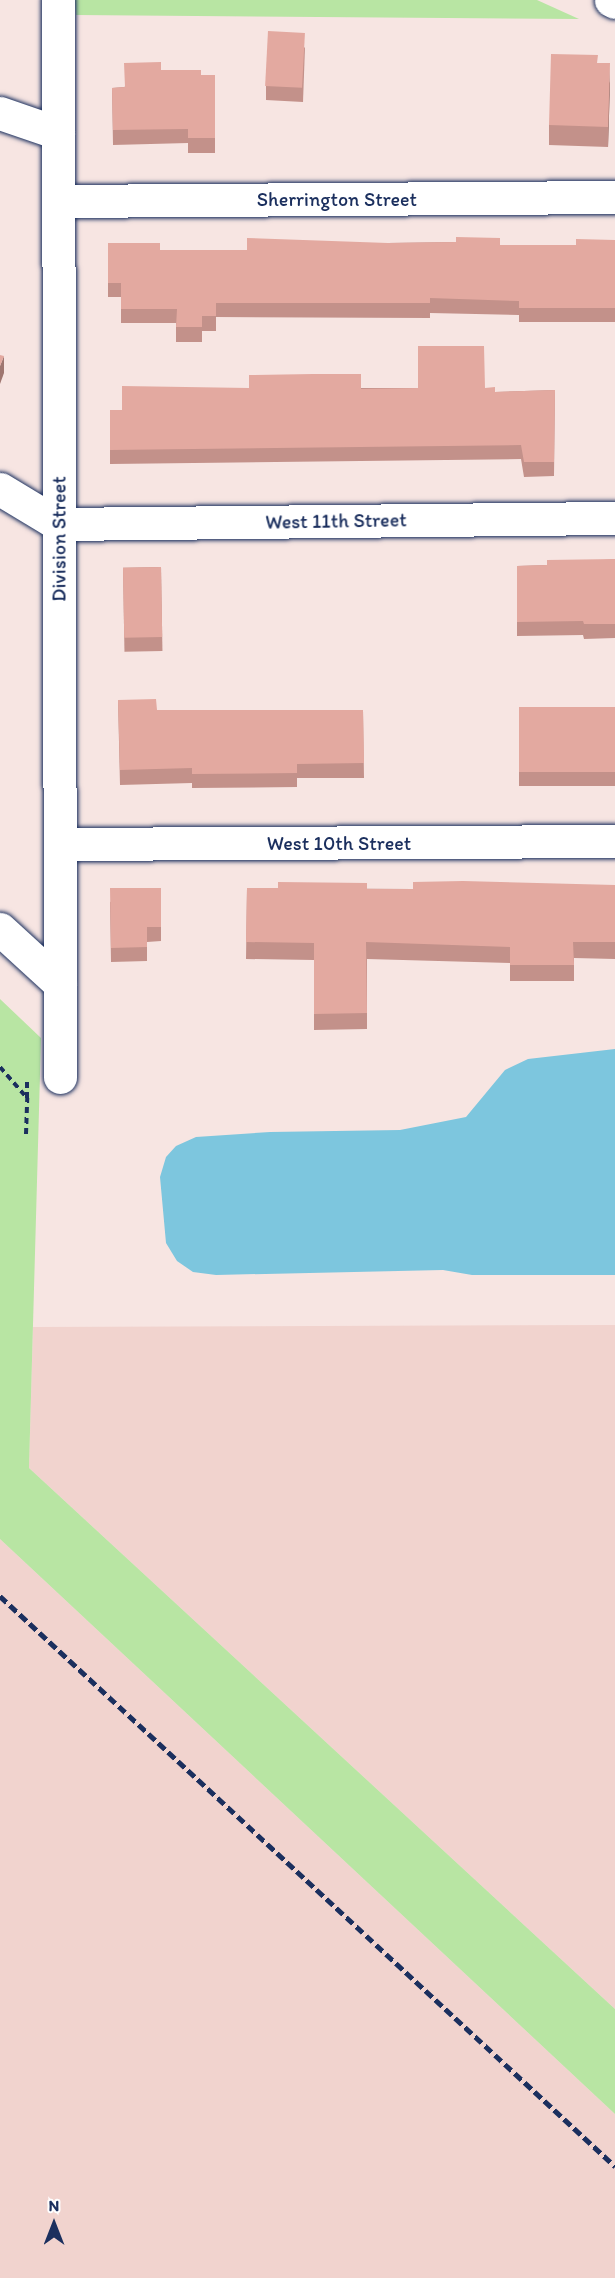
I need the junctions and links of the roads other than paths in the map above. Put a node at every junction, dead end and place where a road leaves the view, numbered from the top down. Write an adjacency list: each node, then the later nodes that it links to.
1 (58, 0): 3 (street, Division Street)
2 (0, 113): 3 (street)
3 (58, 133): 5 (street, Division Street)
4 (615, 197): 5 (street, Sherrington Street)
5 (59, 201): 8 (street, Division Street)
6 (0, 489): 8 (street)
7 (615, 518): 8 (street, West 11th Street)
8 (58, 524): 10 (street, Division Street)
9 (615, 841): 10 (street, West 10th Street)
10 (62, 844): 12 (street, Division Street)
11 (0, 929): 12 (street)
12 (60, 984): 13 (street, Division Street)
13 (60, 1077)

